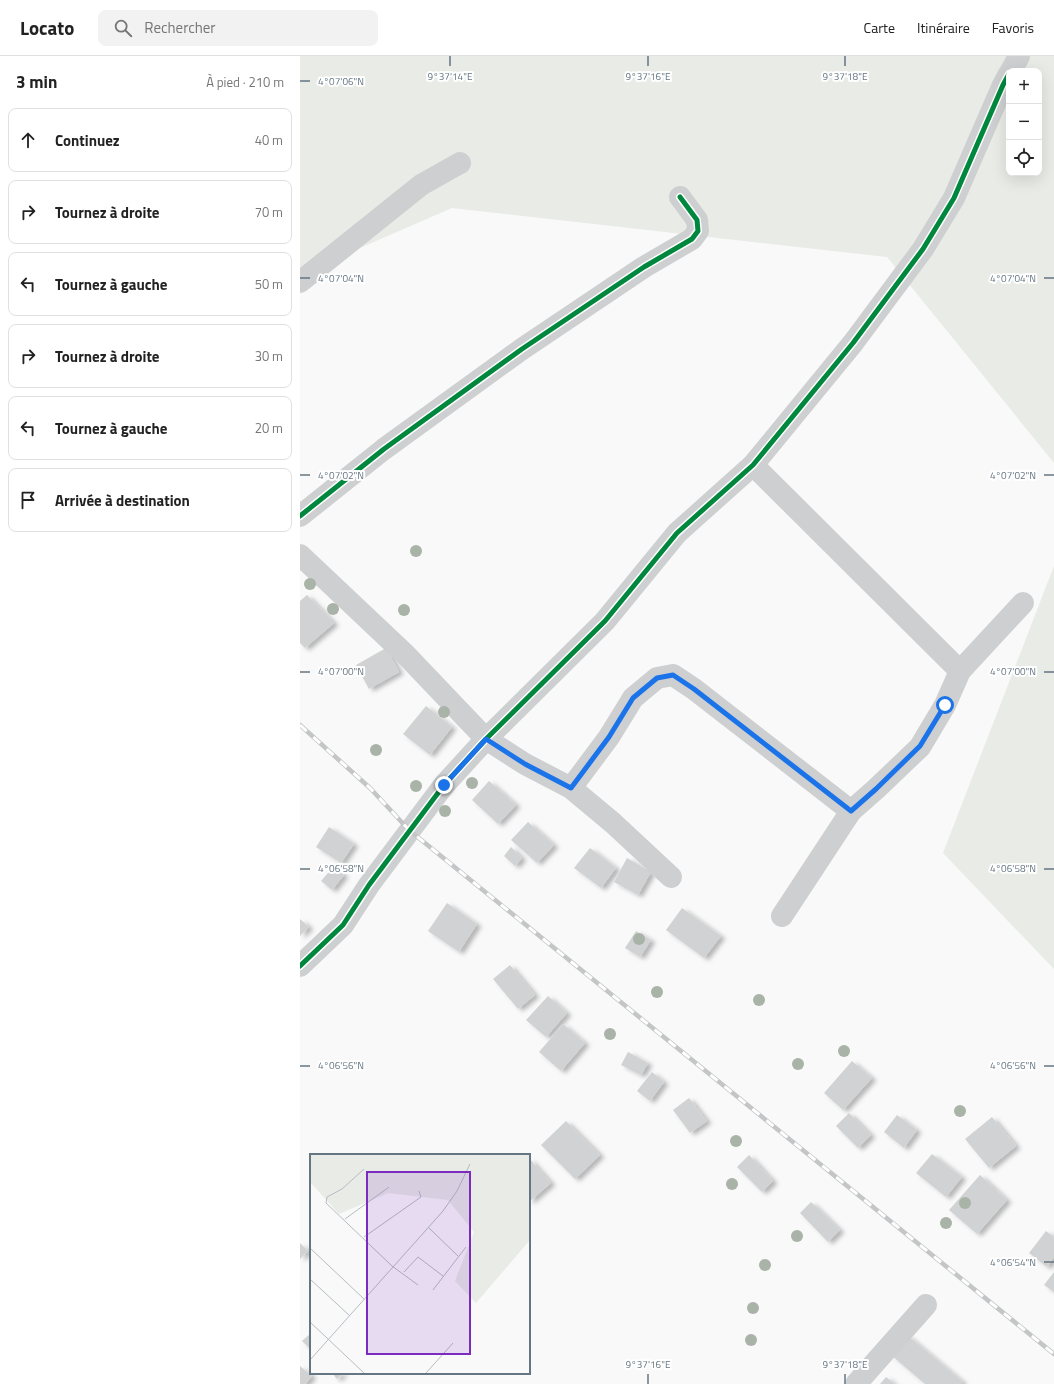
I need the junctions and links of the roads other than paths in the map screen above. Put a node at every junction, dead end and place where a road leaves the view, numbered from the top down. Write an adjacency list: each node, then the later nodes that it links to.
1 (1020, 56): 2 (street)
2 (1013, 68)
3 (1006, 80): 7 (street)
4 (460, 163): 6 (street)
5 (680, 197): 8 (street)
6 (300, 282)
7 (753, 465): 11 (street); 12 (street)
8 (300, 516)
9 (300, 555): 12 (street)
10 (1023, 603): 11 (street)
11 (960, 671): 14 (street)
12 (486, 739): 13 (street); 17 (street)
13 (571, 788): 14 (street); 15 (street)
14 (851, 811): 16 (street)
15 (671, 877)
16 (782, 916)
17 (300, 966)
18 (926, 1305): 19 (street)
19 (856, 1384)

